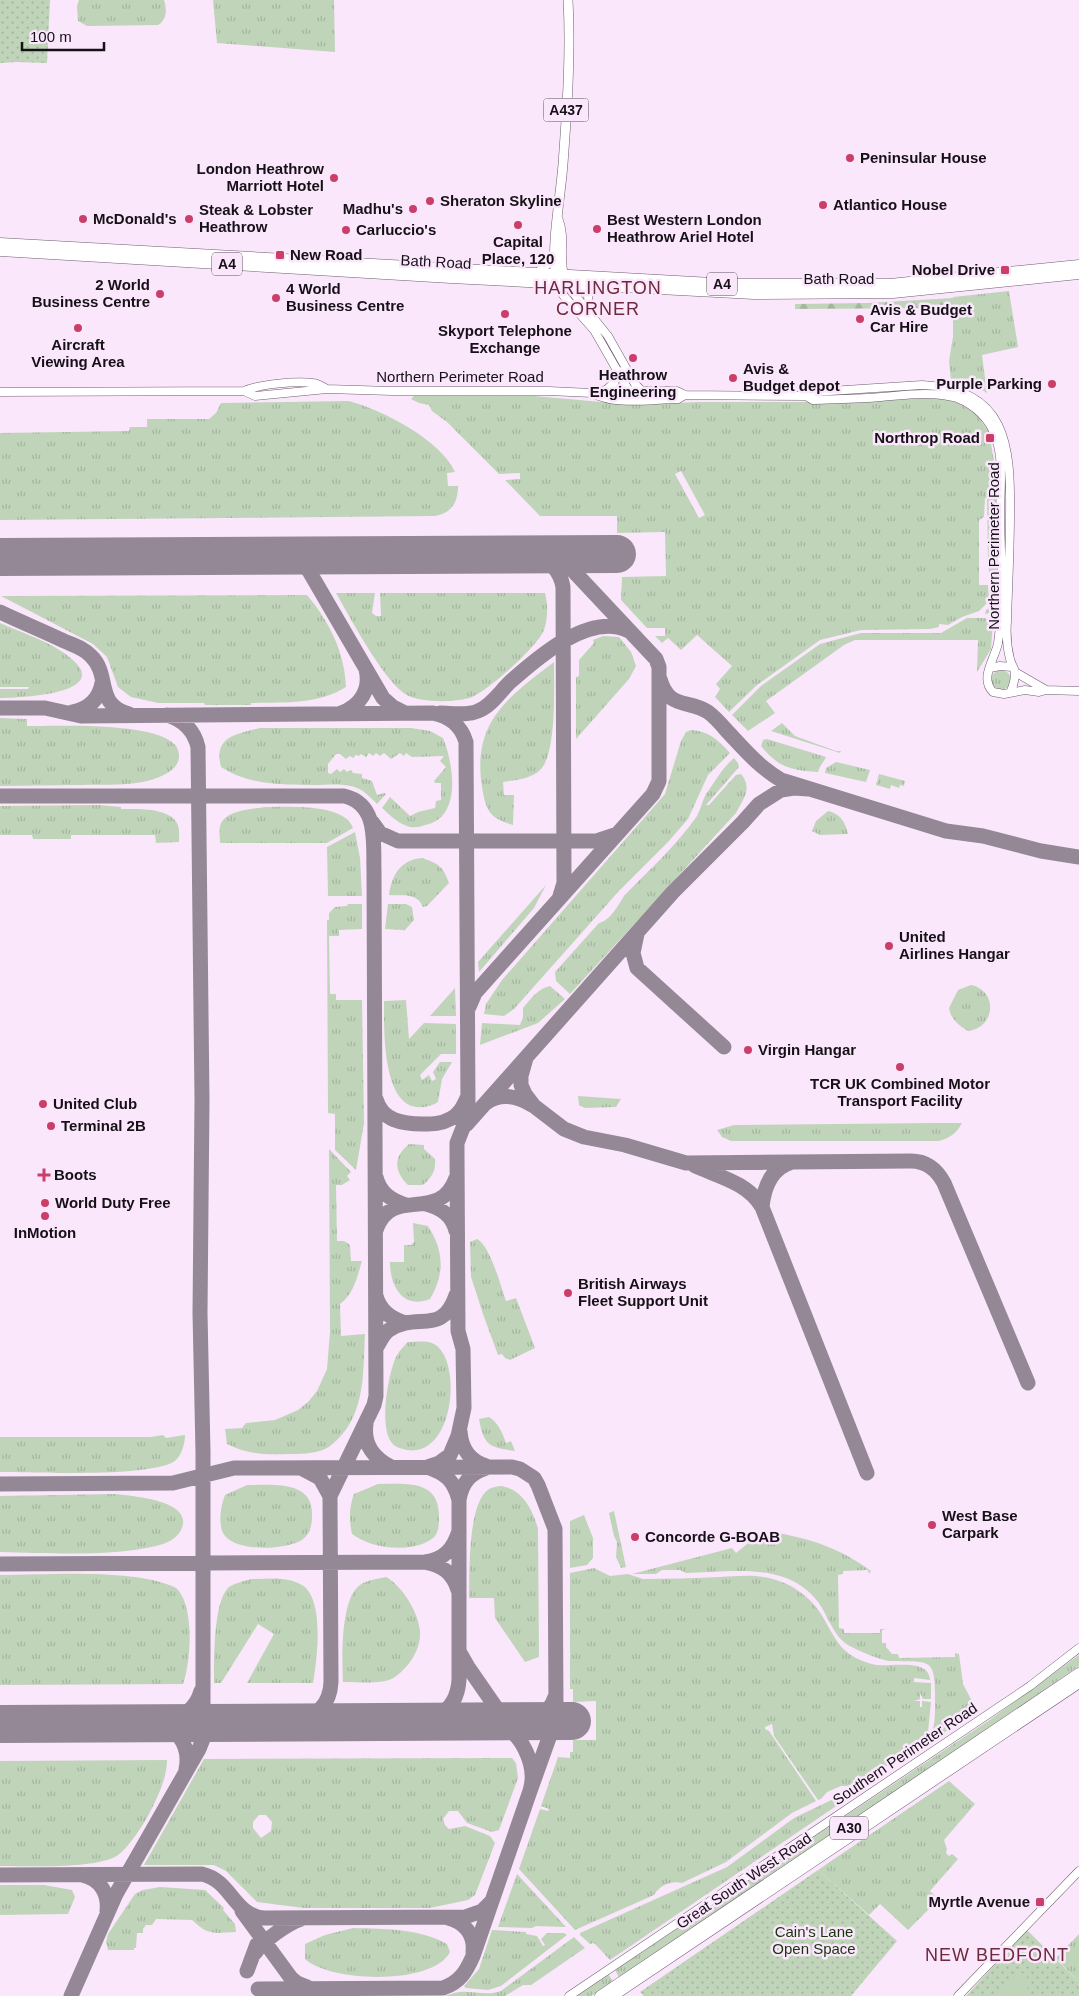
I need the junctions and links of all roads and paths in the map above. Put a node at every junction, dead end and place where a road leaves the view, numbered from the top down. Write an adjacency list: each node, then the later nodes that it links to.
1 (568, 0): 2 (main road, A437)
2 (558, 219): 5 (main road, A437); 9 (main road, A437)
3 (0, 243): 7 (highway, Bath Road / A4)
4 (0, 251): 9 (highway, Bath Road / A4)
5 (555, 256): 7 (main road); 9 (main road, A437)
6 (1079, 266): 9 (highway, Bath Road / A4)
7 (538, 273): 9 (highway, Bath Road / A4)
8 (1079, 274): 10 (highway, Bath Road / A4)
9 (560, 279): 10 (highway, Bath Road / A4); 11 (street); 12 (street)
10 (598, 286): 11 (street)
11 (589, 311): 13 (street)
12 (619, 371): 14 (street); 15 (street)
13 (630, 374): 15 (street); 18 (street)
14 (606, 390): 15 (street, Northern Perimeter Road); 17 (street, Northern Perimeter Road)
15 (629, 391): 18 (street); 20 (street)
16 (0, 392): 17 (street, Northern Perimeter Road)
17 (592, 393): 20 (street, Northern Perimeter Road)
18 (644, 395): 19 (street, Northern Perimeter Road); 20 (street, Northern Perimeter Road)
19 (806, 396): 21 (street, Northern Perimeter Road); 22 (street, Northern Perimeter Road)
20 (622, 401)
21 (990, 668): 22 (street); 25 (street)
22 (1014, 670): 23 (street); 25 (street)
23 (1046, 690): 24 (street); 25 (street)
24 (1079, 691)
25 (1011, 692)
26 (1079, 1648): 30 (street, Southern Perimeter Road)
27 (1079, 1673): 31 (highway, Great South West Road / A30)
28 (1079, 1683): 32 (highway, Great South West Road / A30)
29 (1079, 1871): 33 (street)
30 (569, 1996)
31 (600, 1996)
32 (613, 1996)
33 (958, 1996)

